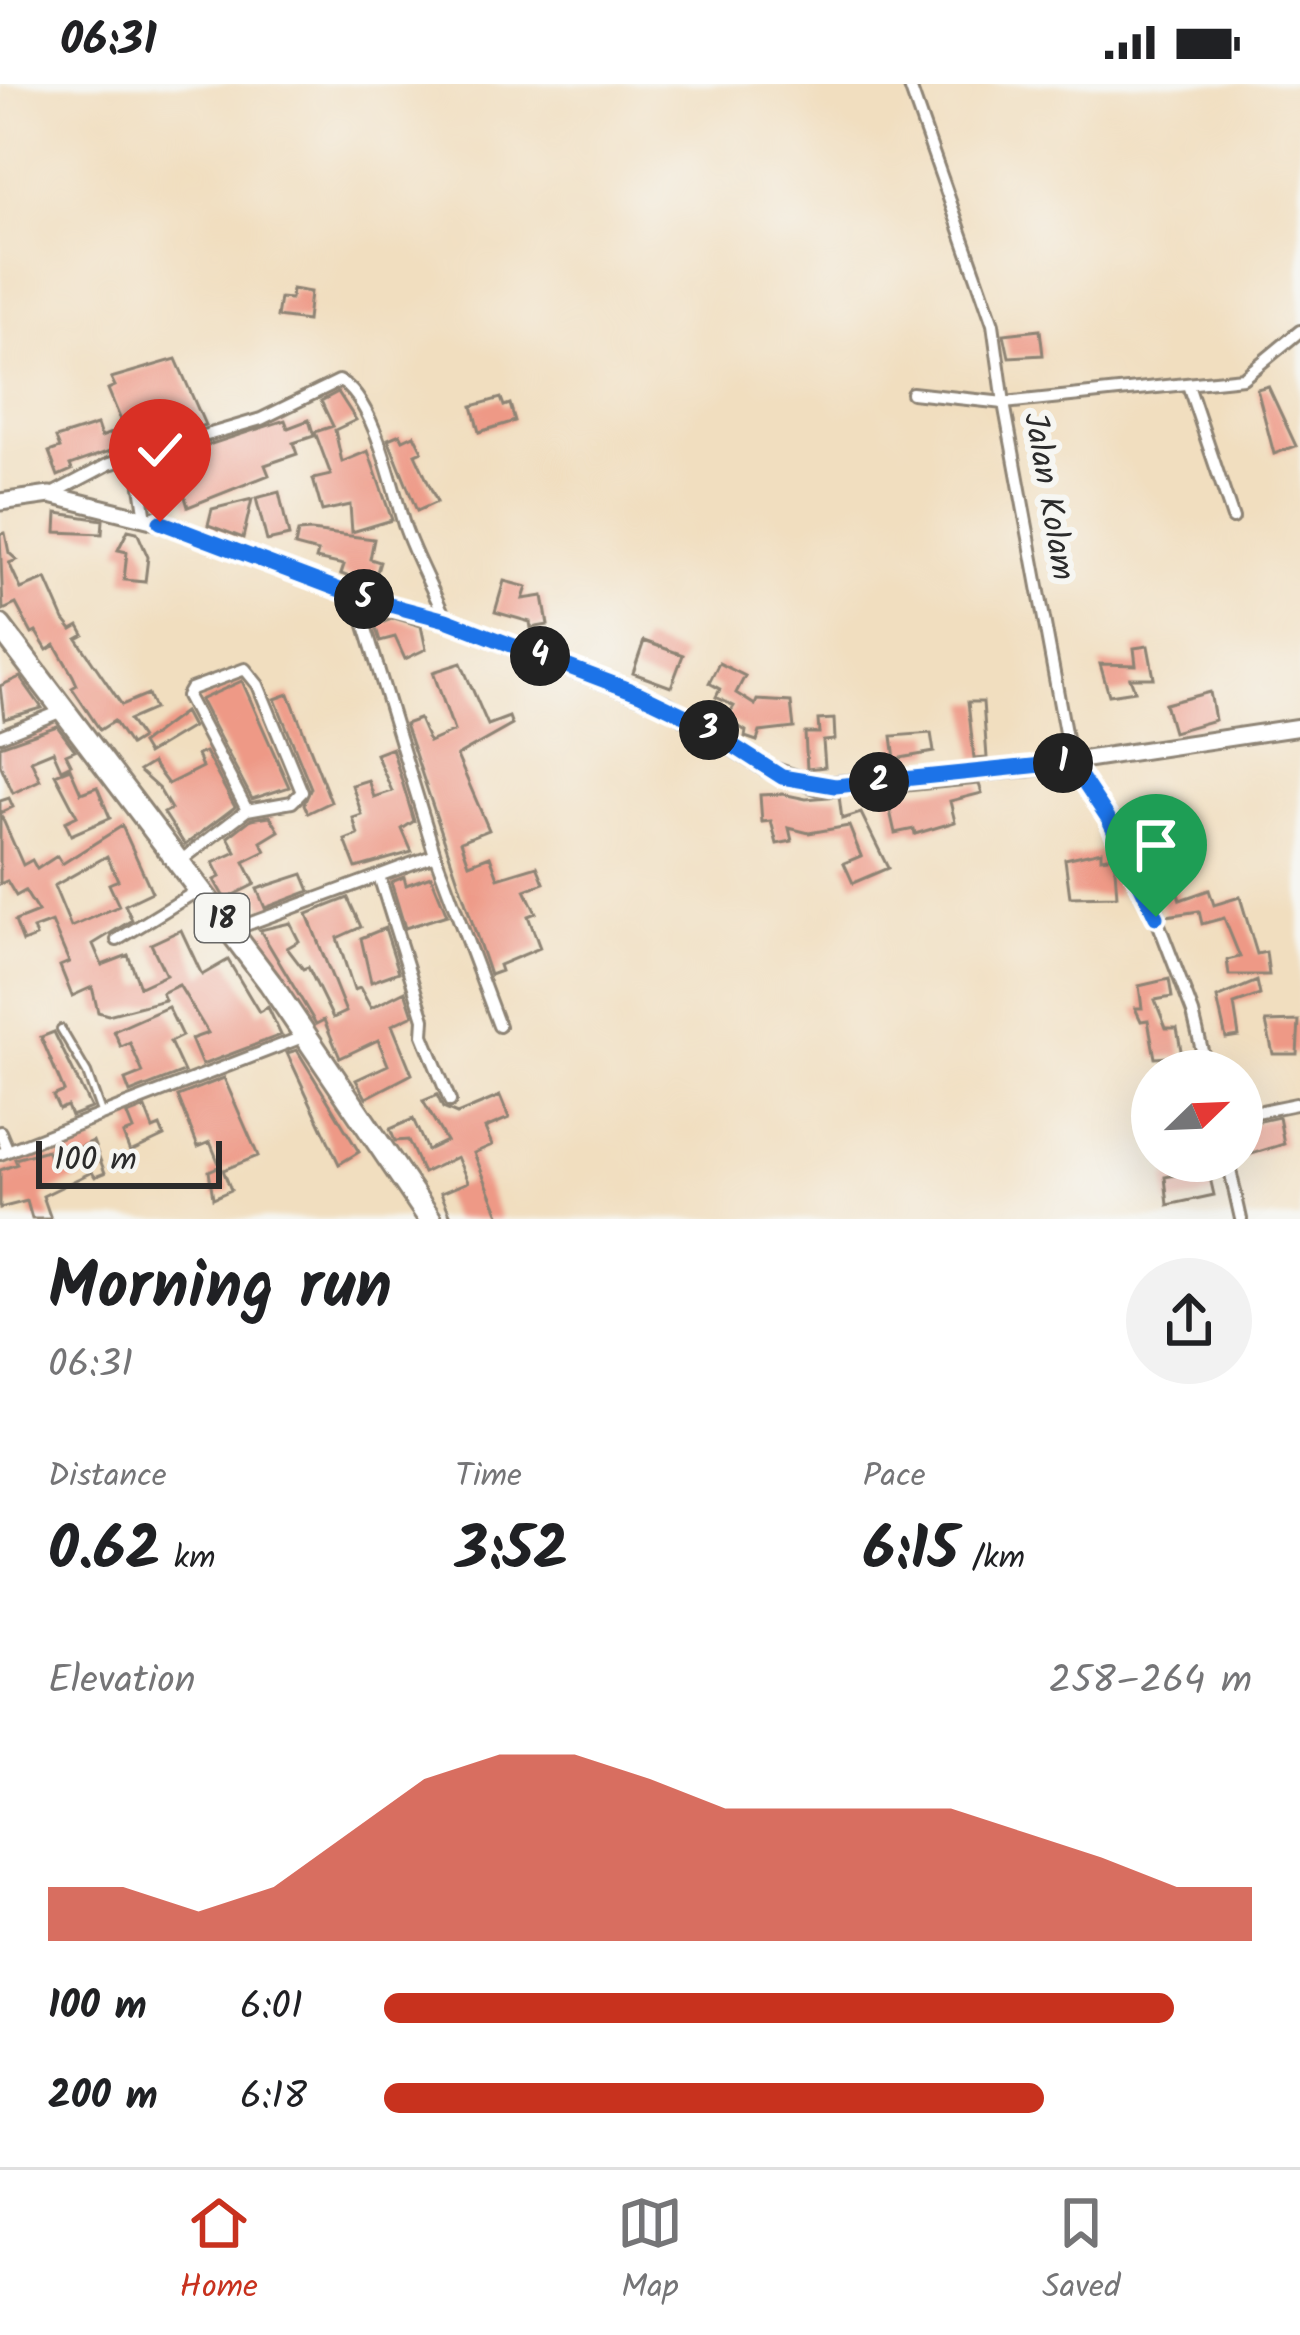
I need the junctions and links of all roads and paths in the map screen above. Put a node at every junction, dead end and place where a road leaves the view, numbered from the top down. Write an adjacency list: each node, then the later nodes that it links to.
1 (909, 84): 5 (street)
2 (1300, 331): 3 (street, Jalan Kolam)
3 (1189, 385): 5 (street, Jalan Kolam); 9 (street)
4 (912, 393): 5 (street)
5 (1004, 403): 17 (street, Jalan Kolam)
6 (140, 479): 10 (street)
7 (50, 495): 8 (street); 10 (street); 12 (street)
8 (0, 502)
9 (1233, 518)
10 (146, 519): 11 (street)
11 (356, 596): 12 (street); 19 (street)
12 (446, 620): 17 (street)
13 (0, 626): 14 (highway, 18)
14 (65, 710): 16 (street); 20 (highway, 18)
15 (1300, 727): 17 (street)
16 (0, 736)
17 (1071, 762): 28 (street)
18 (247, 810): 18 (street); 20 (street)
19 (436, 854): 21 (street); 25 (street)
20 (179, 862): 22 (highway, 18)
21 (379, 876): 23 (street); 29 (street)
22 (200, 889): 23 (highway, 18); 24 (street)
23 (232, 930): 27 (highway, 18)
24 (117, 940)
25 (499, 1026)
26 (62, 1028): 32 (lane)
27 (305, 1036): 32 (street); 36 (highway, 18)
28 (1202, 1050)
29 (450, 1101)
30 (1296, 1103): 31 (street)
31 (1263, 1110)
32 (102, 1115): 34 (street)
33 (0, 1132): 34 (street)
34 (4, 1153)
35 (1232, 1182): 37 (street)
36 (430, 1219)
37 (1240, 1219)

